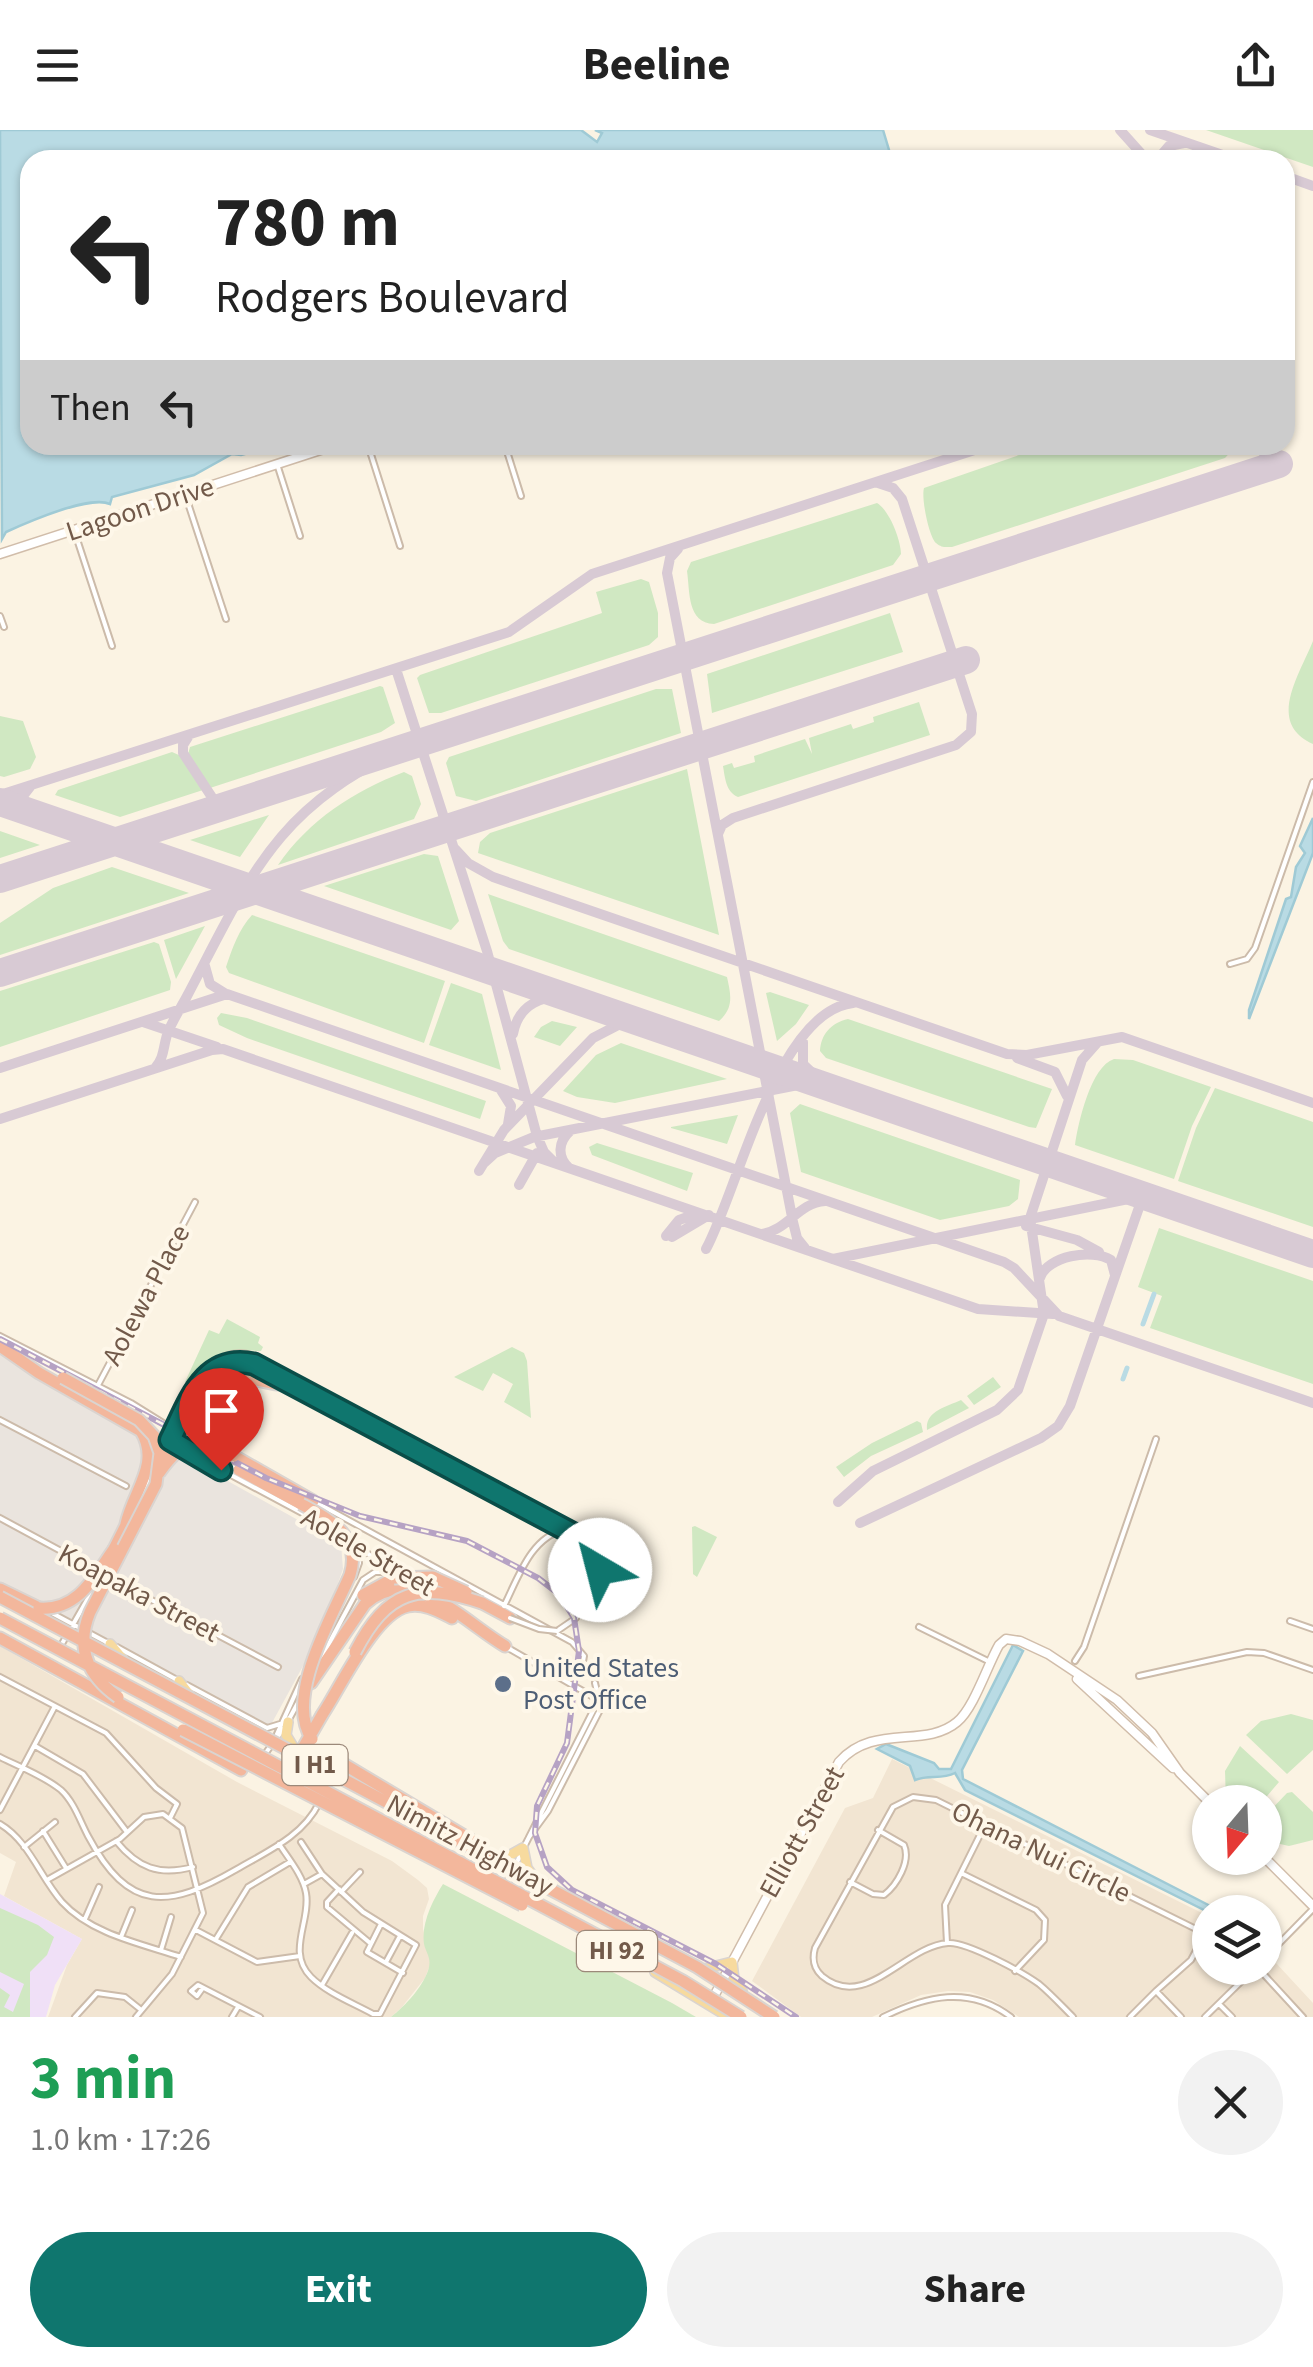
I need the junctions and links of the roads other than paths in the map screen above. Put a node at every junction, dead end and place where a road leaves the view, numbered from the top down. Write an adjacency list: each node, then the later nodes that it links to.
1 (296, 455): 5 (street, Lagoon Drive)
2 (301, 455): 5 (street, Lagoon Drive)
3 (371, 455): 10 (street)
4 (508, 455): 7 (street)
5 (277, 462): 6 (street, Lagoon Drive); 9 (street)
6 (185, 492): 8 (street, Lagoon Drive); 13 (street)
7 (522, 496)
8 (74, 528): 11 (street, Lagoon Drive); 15 (street)
9 (300, 536)
10 (400, 546)
11 (0, 552)
12 (0, 616): 14 (street)
13 (226, 619)
14 (4, 627)
15 (112, 646)
16 (1313, 782): 17 (street)
17 (1230, 964)
18 (194, 1202): 23 (street, Aolewa Place)
19 (0, 1336): 23 (street, Aolele Street)
20 (0, 1346): 21 (highway)
21 (62, 1382): 40 (highway, bridge); 74 (highway, bridge)
22 (289, 1383): 25 (street, bridge); 35 (highway, bridge); 52 (street, bridge)
23 (97, 1387): 28 (street, Aolele Street); 31 (street, Aolele Street)
24 (306, 1390): 25 (street); 35 (highway, bridge); 42 (street)
25 (196, 1391): 26 (street)
26 (185, 1412): 28 (street); 29 (street)
27 (0, 1420): 36 (street)
28 (160, 1420): 29 (street, Aolele Street)
29 (176, 1429): 31 (street); 33 (street, Aolele Street)
30 (1156, 1438): 62 (street)
31 (170, 1440): 32 (street, Aolele Street); 33 (street); 35 (street)
32 (191, 1454): 35 (street); 41 (street, Aolele Street)
33 (216, 1458): 34 (street, Aolele Street)
34 (239, 1470): 37 (highway)
35 (152, 1475): 40 (highway); 47 (street)
36 (126, 1486)
37 (306, 1502): 39 (street); 40 (highway, bridge); 82 (highway, bridge)
38 (0, 1518): 47 (street, Koapaka Street)
39 (351, 1520): 41 (street); 50 (street)
40 (126, 1524): 44 (highway)
41 (330, 1528): 43 (street, Aolele Street)
42 (570, 1530): 45 (street); 50 (street)
43 (351, 1539): 46 (street, Aolele Street); 79 (street)
44 (114, 1549): 48 (highway, bridge); 74 (highway, bridge)
45 (644, 1569)
46 (400, 1573): 60 (street, Aolele Street); 79 (street)
47 (102, 1574): 56 (street); 65 (street, Koapaka Street)
48 (0, 1591): 51 (street); 56 (main road); 137 (highway, I H1, bridge)
49 (482, 1603): 52 (highway); 71 (highway, bridge); 77 (highway, bridge)
50 (504, 1606): 64 (street)
51 (54, 1614): 56 (main road)
52 (510, 1618)
53 (0, 1620): 61 (main road, Nimitz Highway / HI 92); 142 (highway, I H1, bridge)
54 (1290, 1621): 57 (street)
55 (918, 1626): 63 (street)
56 (68, 1627): 59 (main road); 61 (street)
57 (1313, 1629)
58 (0, 1638): 77 (highway, bridge)
59 (108, 1646): 67 (main road); 70 (street); 73 (main road, Nimitz Highway / HI 92)
60 (504, 1646): 64 (street, Aolele Street); 71 (highway); 77 (highway, bridge)
61 (57, 1653): 67 (main road, Nimitz Highway / HI 92)
62 (1075, 1661)
63 (990, 1662): 92 (street); 150 (street, Elliott Street)
64 (545, 1667): 78 (street, Aolele Street)
65 (278, 1668)
66 (1313, 1670): 68 (street)
67 (100, 1676): 87 (main road, Nimitz Highway / HI 92)
68 (1139, 1676)
69 (0, 1677): 76 (street)
70 (179, 1681): 73 (main road); 75 (street)
71 (311, 1683): 82 (highway, bridge)
72 (594, 1683): 78 (street)
73 (189, 1694): 75 (main road, Nimitz Highway / HI 92)
74 (118, 1697): 142 (highway, bridge)
75 (216, 1704): 80 (main road, Nimitz Highway / HI 92)
76 (55, 1706): 83 (street); 97 (street)
77 (322, 1714)
78 (593, 1719): 108 (street)
79 (284, 1723): 80 (street); 81 (street); 84 (main road)
80 (261, 1728): 81 (main road, Nimitz Highway / HI 92)
81 (276, 1738): 84 (main road, Nimitz Highway / HI 92); 87 (street)
82 (312, 1739): 137 (highway, bridge)
83 (34, 1746): 89 (street); 104 (street)
84 (296, 1750): 90 (main road, Nimitz Highway / HI 92)
85 (339, 1754): 90 (main road)
86 (0, 1757): 89 (street)
87 (261, 1761): 95 (main road, Nimitz Highway / HI 92)
88 (352, 1762): 90 (main road)
89 (23, 1768): 94 (street); 111 (street)
90 (331, 1768): 91 (main road, Nimitz Highway / HI 92); 95 (main road)
91 (352, 1782): 95 (main road); 106 (main road, Nimitz Highway / HI 92)
92 (1192, 1785)
93 (0, 1787): 94 (street)
94 (10, 1792): 96 (street)
95 (324, 1800): 109 (street); 128 (main road, Nimitz Highway / HI 92)
96 (0, 1810)
97 (170, 1818): 104 (street); 114 (street)
98 (55, 1822): 103 (street)
99 (0, 1824): 110 (street)
100 (985, 1824): 102 (street, Ohana Nui Circle); 118 (street); 134 (street, Ohana Nui Circle)
101 (455, 1825): 106 (main road)
102 (878, 1830): 123 (street, Ohana Nui Circle); 123 (street)
103 (43, 1832): 110 (street); 115 (street)
104 (127, 1832): 105 (street)
105 (116, 1841): 111 (street); 114 (street)
106 (463, 1841): 112 (main road, Nimitz Highway / HI 92)
107 (301, 1842): 119 (street)
108 (526, 1843): 112 (main road); 116 (street); 121 (main road)
109 (279, 1844): 113 (street); 126 (street)
110 (24, 1847): 122 (street)
111 (97, 1854): 115 (street); 126 (street)
112 (494, 1857): 116 (main road, Nimitz Highway / HI 92)
113 (290, 1862): 124 (street); 140 (street)
114 (192, 1867): 126 (street)
115 (66, 1868): 122 (street)
116 (514, 1868): 121 (main road, Nimitz Highway / HI 92); 128 (street)
117 (360, 1872): 127 (street)
118 (961, 1873): 144 (street); 152 (street)
119 (322, 1874): 124 (street); 127 (street)
120 (1282, 1875): 129 (street)
121 (535, 1879): 151 (main road, Nimitz Highway / HI 92)
122 (48, 1880): 132 (street)
123 (850, 1882): 144 (street, Ohana Nui Circle)
124 (304, 1884): 146 (street)
125 (100, 1887): 132 (street)
126 (200, 1890): 135 (street)
127 (340, 1890): 133 (street); 136 (street)
128 (503, 1890): 161 (main road, Nimitz Highway / HI 92)
129 (1313, 1907): 141 (street)
130 (132, 1910): 139 (street)
131 (172, 1917): 145 (street)
132 (85, 1918): 139 (street)
133 (381, 1924): 138 (street); 143 (street)
134 (1192, 1927)
135 (196, 1930): 140 (street); 147 (street)
136 (353, 1932): 143 (street); 155 (street)
137 (631, 1932): 171 (highway, I H1, bridge)
138 (400, 1935): 149 (street); 153 (street)
139 (121, 1936): 145 (street)
140 (215, 1940): 146 (street)
141 (1282, 1940)
142 (606, 1941): 170 (highway, I H1, bridge)
143 (370, 1943): 149 (street)
144 (947, 1943): 152 (street)
145 (160, 1950): 147 (street)
146 (300, 1956): 155 (street)
147 (181, 1958): 164 (street)
148 (1192, 1959): 160 (street)
149 (386, 1962): 153 (street)
150 (732, 1962): 151 (main road); 154 (street, Elliott Street); 159 (main road)
151 (704, 1969): 154 (main road, Nimitz Highway / HI 92)
152 (1015, 1971): 174 (street)
153 (403, 1973): 155 (street)
154 (722, 1980): 159 (main road, Nimitz Highway / HI 92); 161 (street, Elliott Street)
155 (322, 1985)
156 (1239, 1985): 162 (street)
157 (1272, 1985): 179 (street)
158 (202, 1989): 163 (street)
159 (742, 1991): 171 (main road, Nimitz Highway / HI 92)
160 (1156, 1991): 175 (street); 176 (street)
161 (710, 2004): 169 (main road, Nimitz Highway / HI 92)
162 (1219, 2004): 177 (street); 178 (street)
163 (238, 2007): 167 (street); 168 (street)
164 (142, 2010): 165 (street); 166 (street)
165 (75, 2017)
166 (136, 2017)
167 (232, 2017)
168 (260, 2017)
169 (729, 2017)
170 (741, 2017)
171 (776, 2017)
172 (882, 2017): 173 (street)
173 (1011, 2017)
174 (1072, 2017)
175 (1130, 2017)
176 (1181, 2017)
177 (1205, 2017)
178 (1232, 2017)
179 (1303, 2017)

